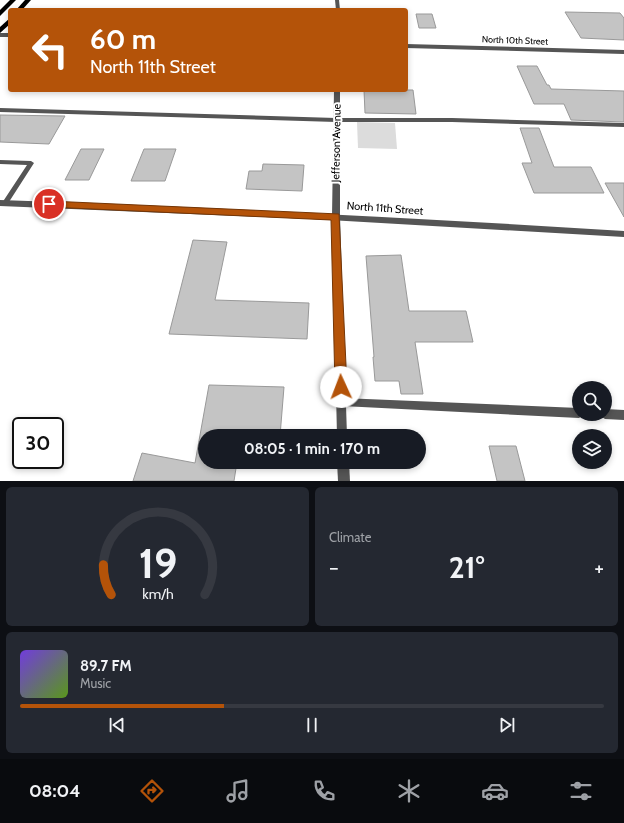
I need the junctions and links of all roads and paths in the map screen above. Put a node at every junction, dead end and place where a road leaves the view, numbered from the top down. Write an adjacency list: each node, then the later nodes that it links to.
1 (13, 0): 4 (main road)
2 (28, 0): 3 (main road)
3 (21, 8)
4 (0, 14)
5 (8, 22): 6 (main road)
6 (0, 31)
7 (408, 46): 8 (street, North 10th Street)
8 (624, 52)
9 (337, 92): 11 (street, Jefferson Avenue)
10 (0, 110): 11 (lane)
11 (336, 120): 12 (lane); 15 (street, Jefferson Avenue)
12 (624, 125)
13 (0, 162): 14 (lane)
14 (3, 203): 15 (street, North 11th Street)
15 (336, 216): 16 (street, North 11th Street); 17 (street, Jefferson Avenue)
16 (624, 234)
17 (342, 402): 18 (lane); 21 (street, Jefferson Avenue)
18 (572, 413)
19 (612, 414): 20 (lane)
20 (624, 415)
21 (342, 429)
22 (343, 469): 23 (street)
23 (344, 481)

